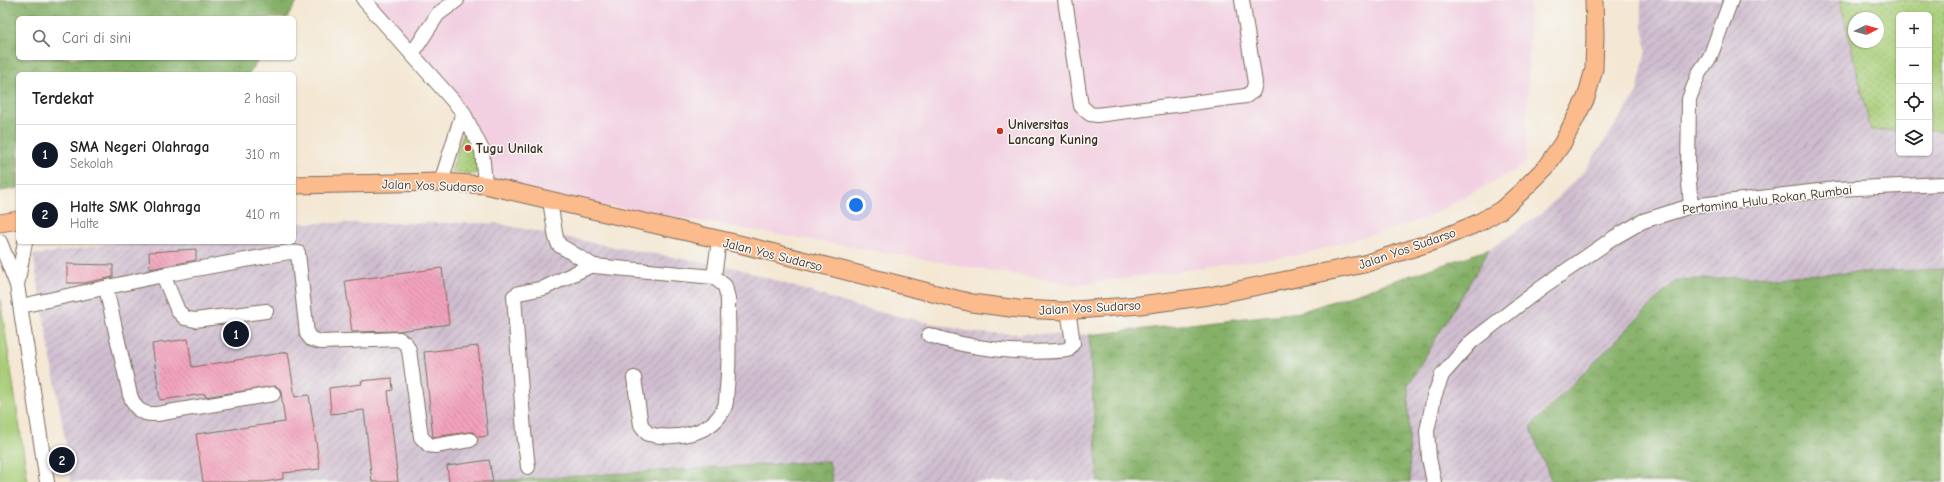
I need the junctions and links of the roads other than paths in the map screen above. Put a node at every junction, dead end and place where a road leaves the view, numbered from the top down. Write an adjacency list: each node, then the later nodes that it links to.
1 (364, 0): 7 (street)
2 (457, 0): 7 (street)
3 (1065, 0): 4 (street)
4 (1242, 0)
5 (1594, 0): 26 (main road, Jalan Yos Sudarso)
6 (1731, 0): 14 (street)
7 (412, 54): 8 (street)
8 (463, 112): 9 (street); 12 (street)
9 (440, 182): 11 (main road, Jalan Yos Sudarso); 12 (main road, Jalan Yos Sudarso)
10 (1944, 184): 14 (street, Pertamina Hulu Rokan Rumbai)
11 (296, 185)
12 (485, 185): 13 (main road, Jalan Yos Sudarso)
13 (550, 201): 17 (main road, Jalan Yos Sudarso); 20 (street)
14 (1691, 206): 34 (street, Pertamina Hulu Rokan Rumbai)
15 (16, 220): 16 (main road)
16 (0, 223)
17 (719, 240): 22 (street); 26 (main road, Jalan Yos Sudarso)
18 (0, 242): 23 (street)
19 (25, 244): 23 (street)
20 (592, 265): 22 (street); 32 (street)
21 (163, 275): 24 (street); 27 (street); 31 (street)
22 (714, 277): 29 (street)
23 (17, 285): 25 (street)
24 (106, 288): 25 (street); 30 (street)
25 (21, 306): 33 (street)
26 (1068, 310): 28 (street)
27 (266, 311)
28 (929, 335)
29 (634, 378)
30 (273, 394)
31 (470, 440)
32 (528, 467)
33 (47, 482)
34 (1434, 482)

